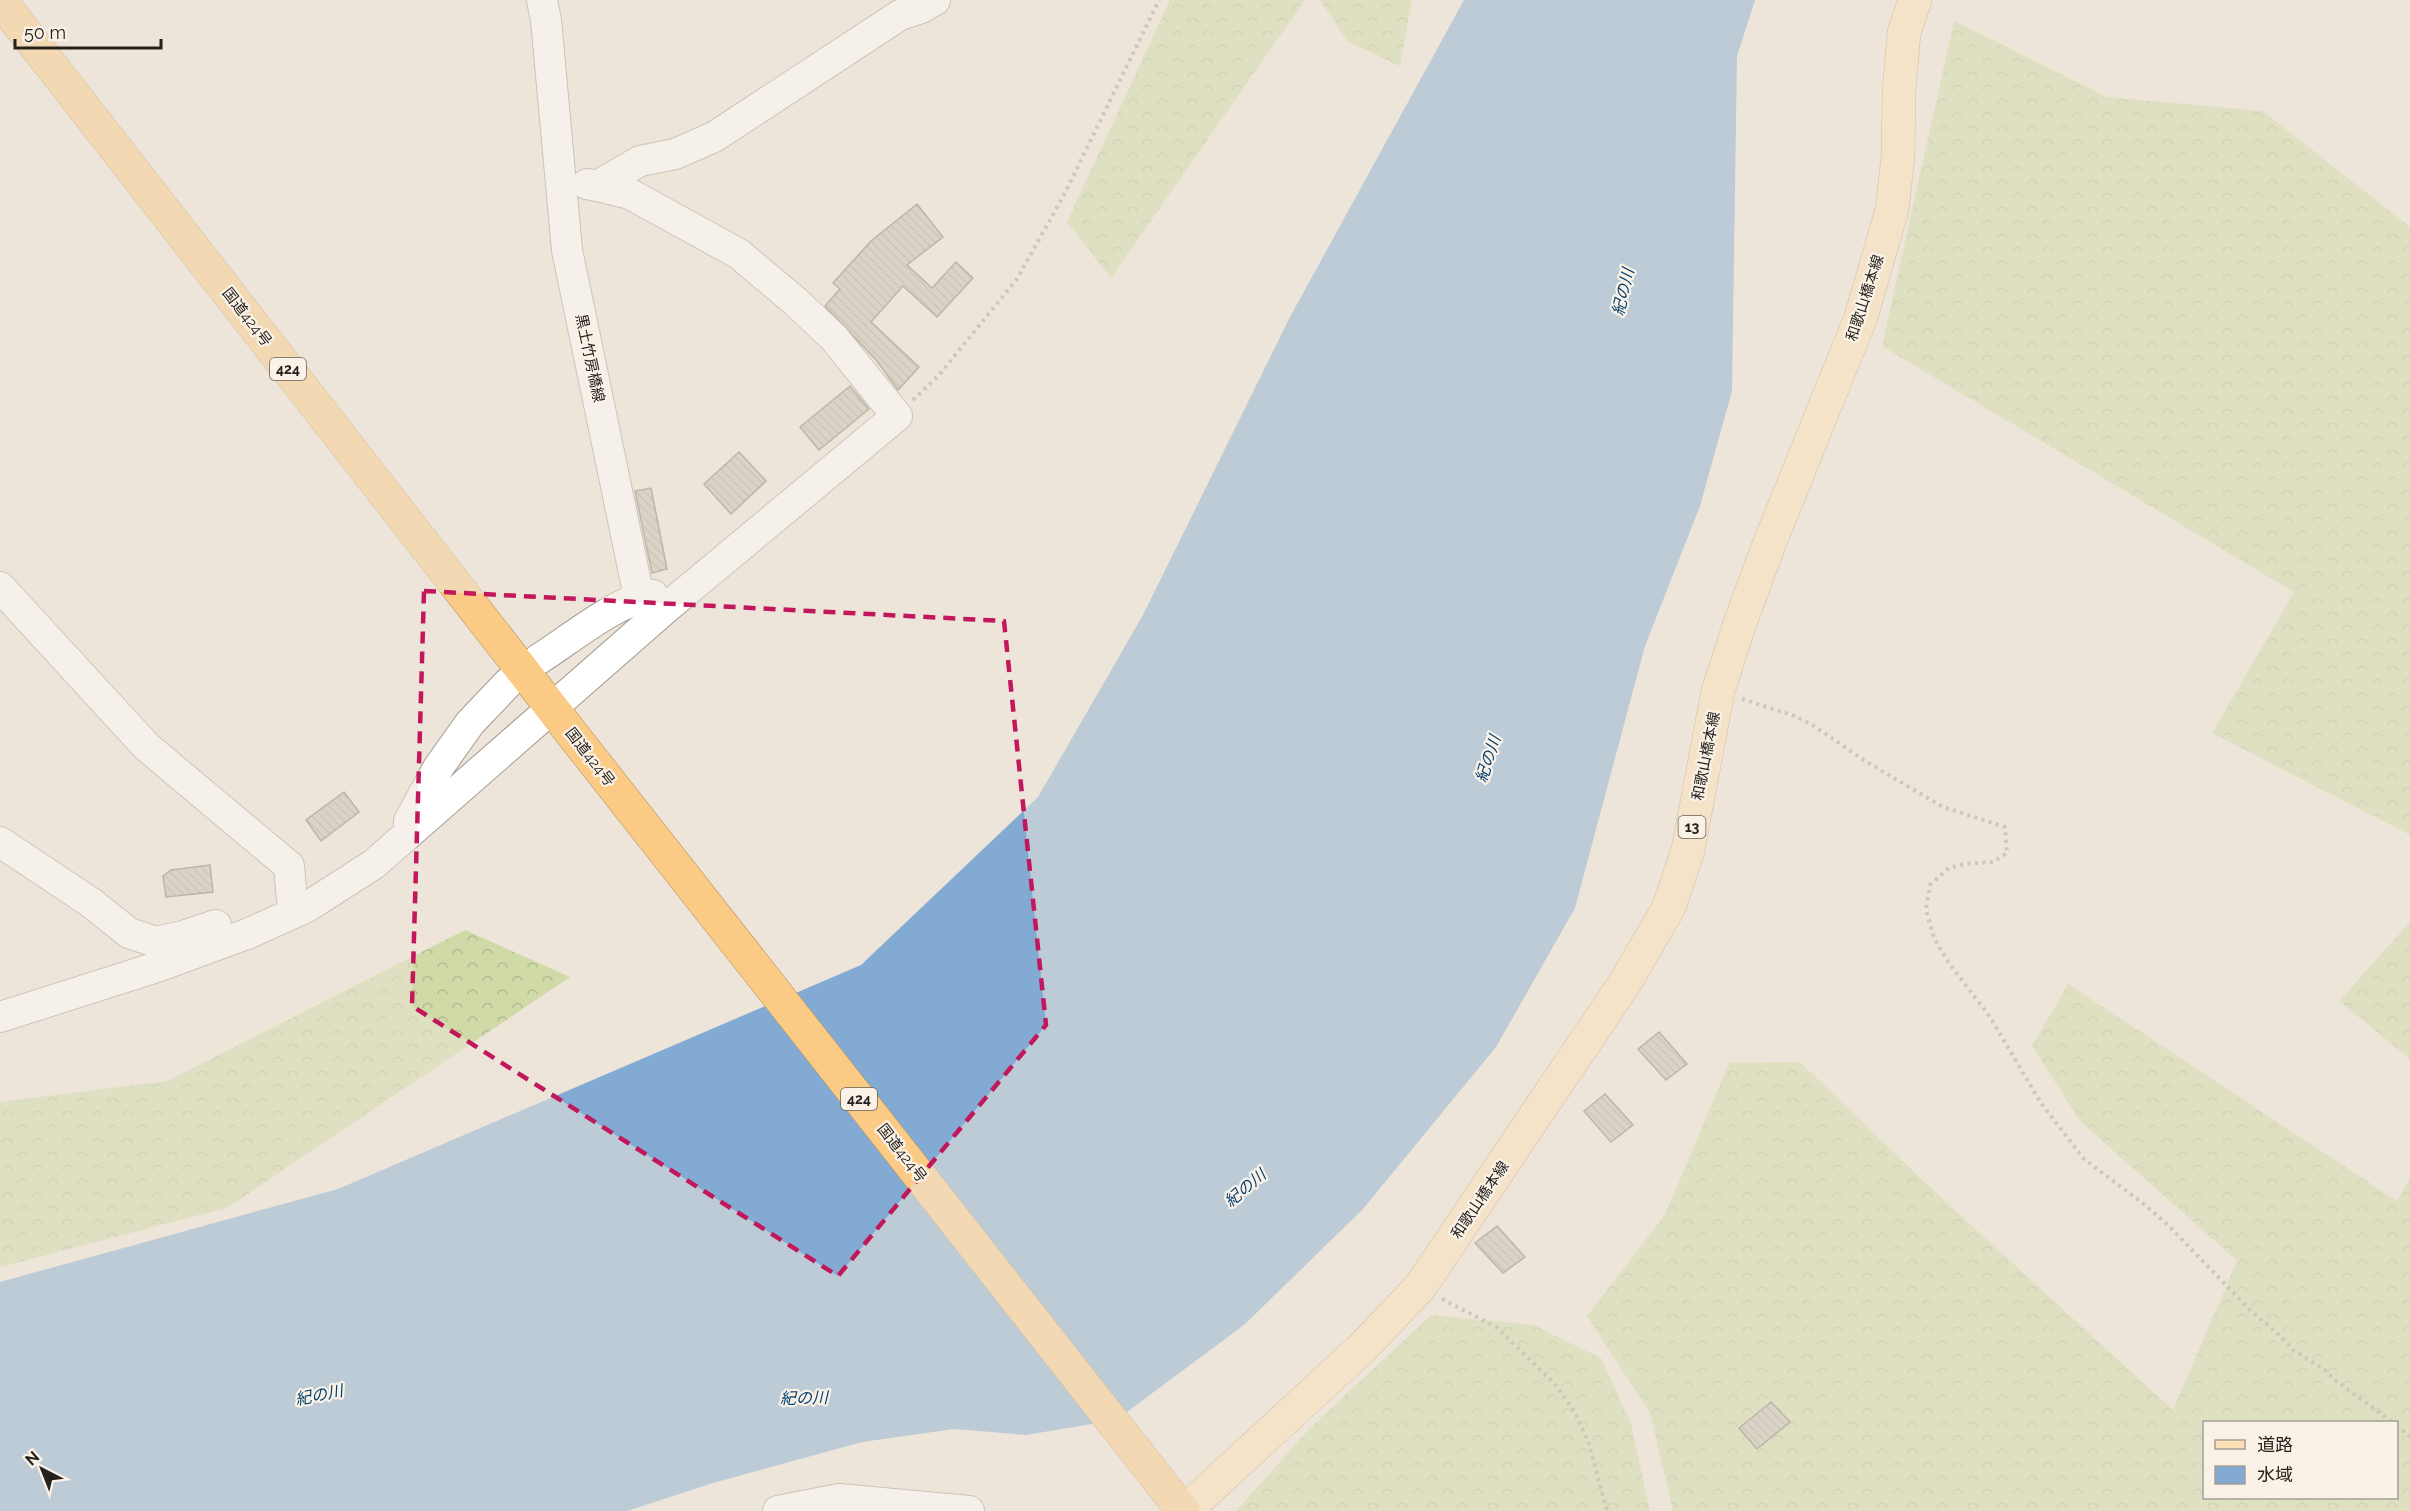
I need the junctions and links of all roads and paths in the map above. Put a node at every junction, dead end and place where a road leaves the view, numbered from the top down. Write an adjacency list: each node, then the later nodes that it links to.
1 (0, 0): 14 (highway, 国道424号 / 424)
2 (542, 0): 6 (street, 黒土竹房橋線)
3 (935, 0): 7 (street)
4 (1158, 0): 8 (path)
5 (1915, 0): 13 (main road, 和歌山橋本線 / 13)
6 (559, 178): 7 (street); 10 (street, 黒土竹房橋線)
7 (597, 186): 8 (street)
8 (897, 416): 10 (street)
9 (0, 587): 18 (street)
10 (652, 603): 11 (street); 14 (street)
11 (539, 659)
12 (508, 683): 15 (street)
13 (1718, 691): 20 (main road, 和歌山橋本線 / 13); 21 (path)
14 (554, 709): 15 (street); 26 (highway, 国道424号 / 424)
15 (408, 834): 17 (street)
16 (0, 842): 18 (street)
17 (337, 887): 18 (street); 19 (street)
18 (292, 900)
19 (0, 1017)
20 (1420, 1287): 26 (main road, 和歌山橋本線 / 13); 27 (path)
21 (2391, 1421)
22 (2398, 1427): 23 (path)
23 (2410, 1436)
24 (778, 1511): 25 (street)
25 (969, 1511)
26 (1184, 1511)
27 (1607, 1511)

